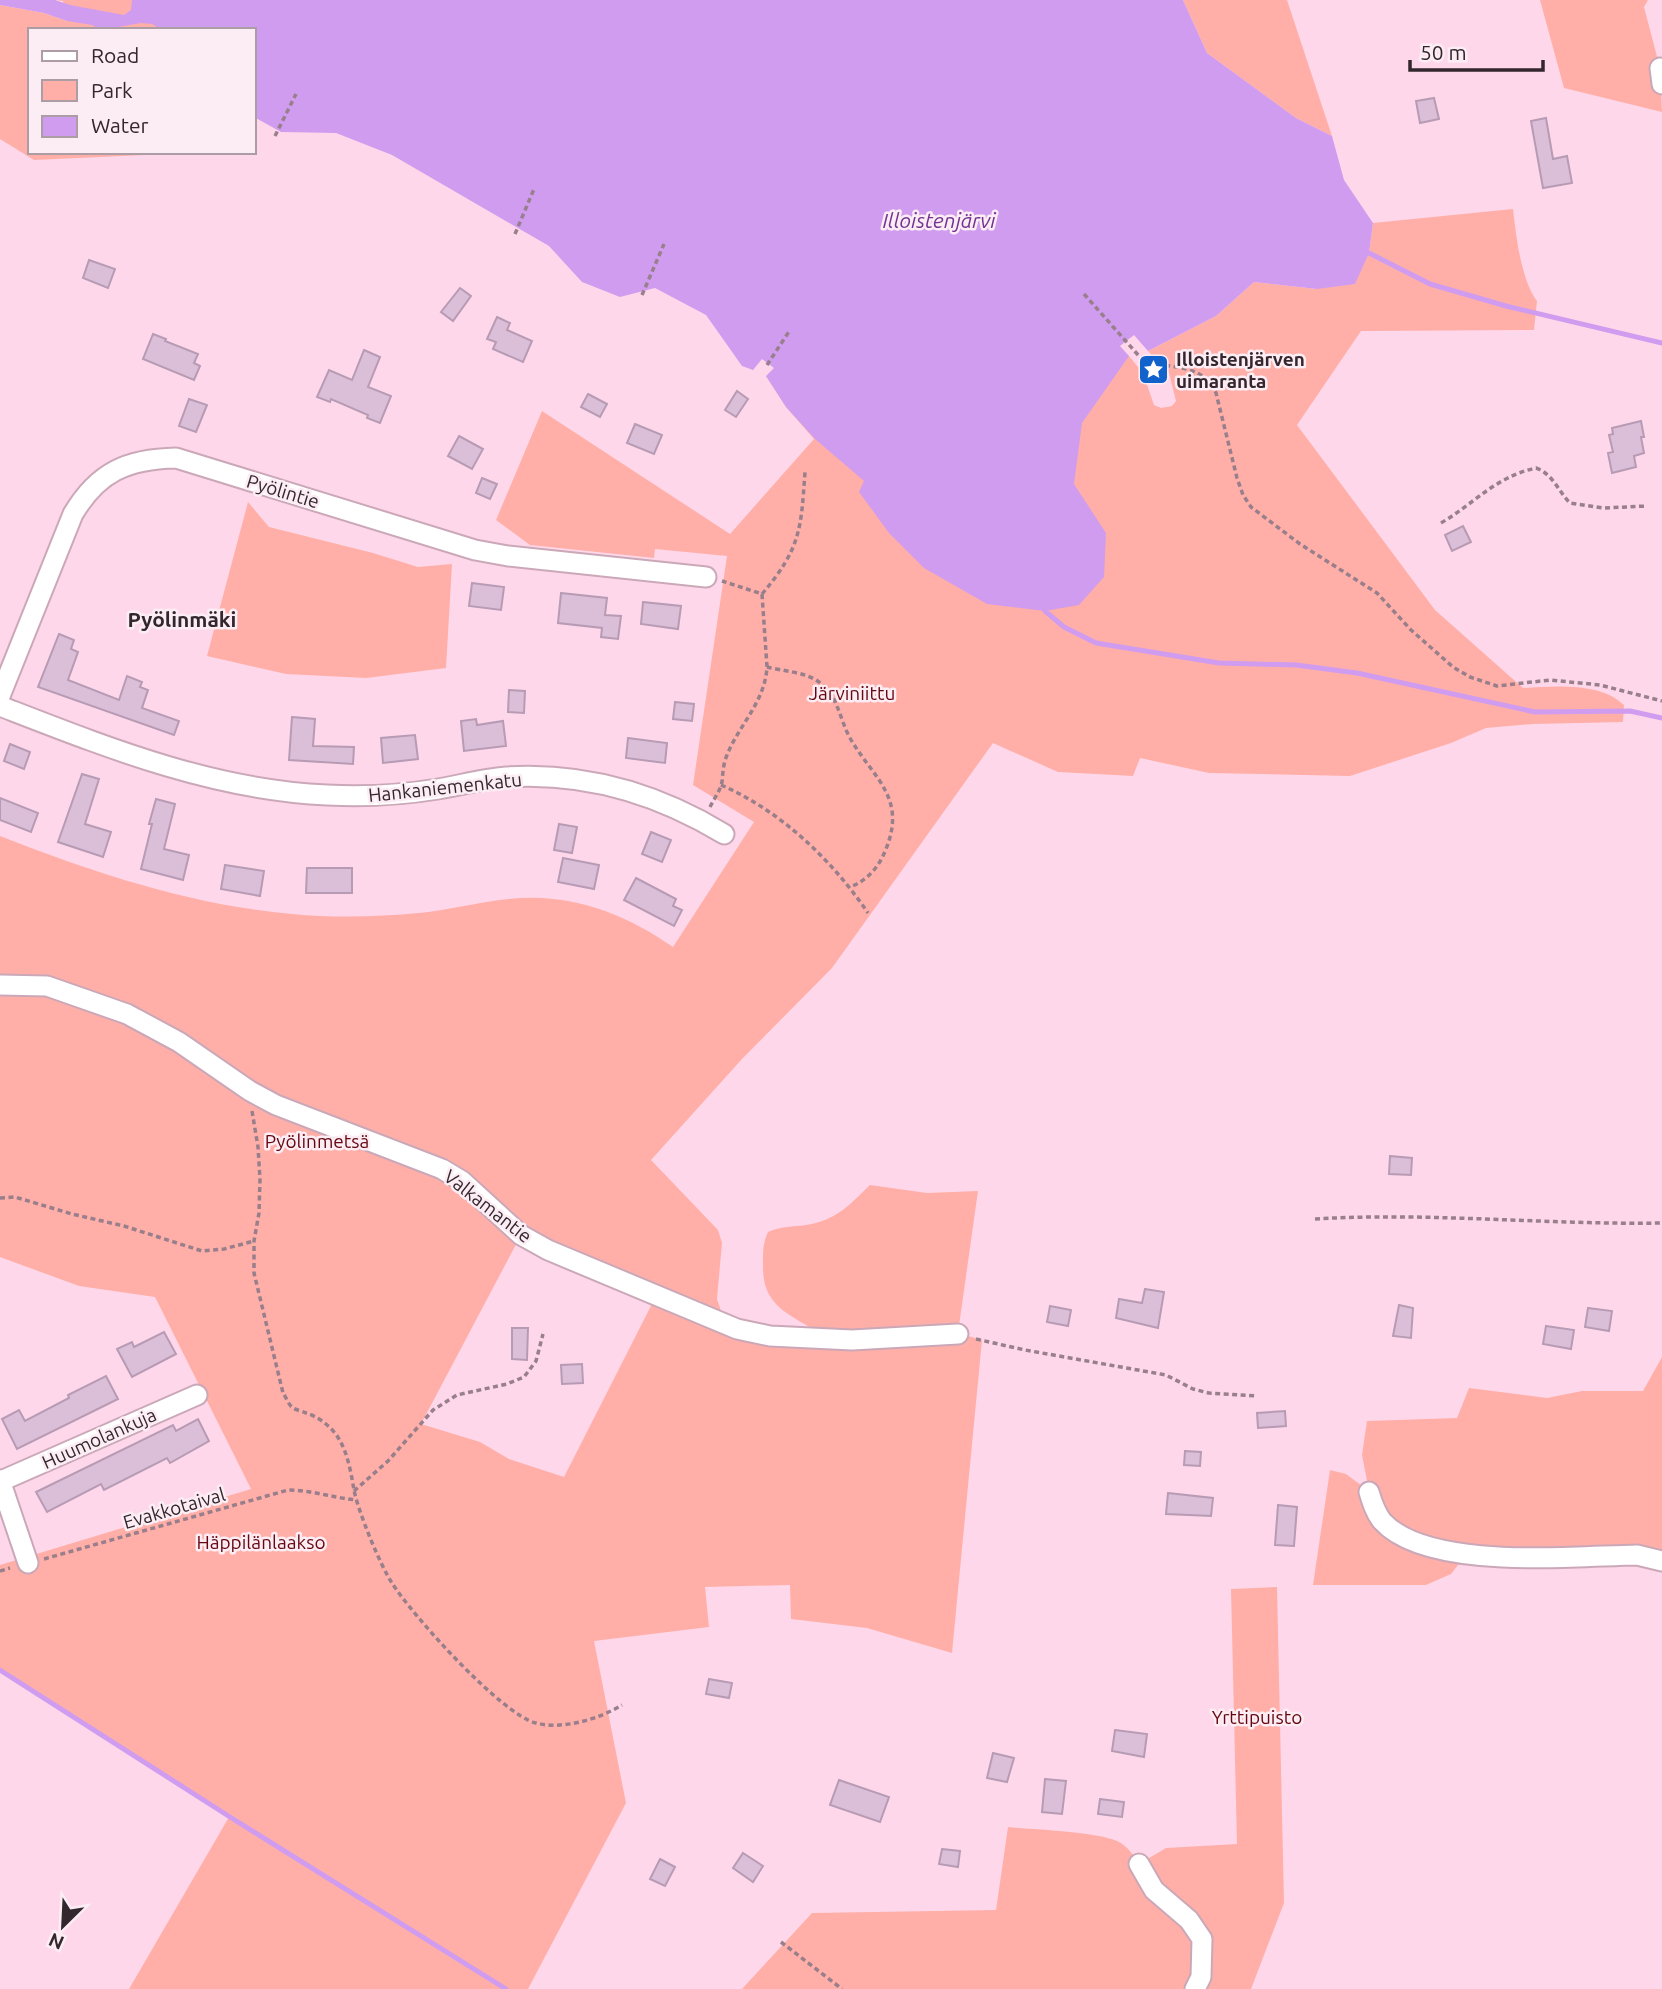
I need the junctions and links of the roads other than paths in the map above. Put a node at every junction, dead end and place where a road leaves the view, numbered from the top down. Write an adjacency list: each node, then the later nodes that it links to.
1 (712, 579): 2 (street, Pyölintie)
2 (0, 696)
3 (0, 706): 4 (street, Hankaniemenkatu)
4 (724, 834)
5 (0, 985): 6 (street, Valkamantie)
6 (958, 1334)
7 (197, 1395): 8 (street, Huumolankuja)
8 (0, 1481): 11 (street)
9 (1369, 1492): 10 (street)
10 (1662, 1561)
11 (28, 1563)
12 (1139, 1864): 13 (street)
13 (1195, 1989)

